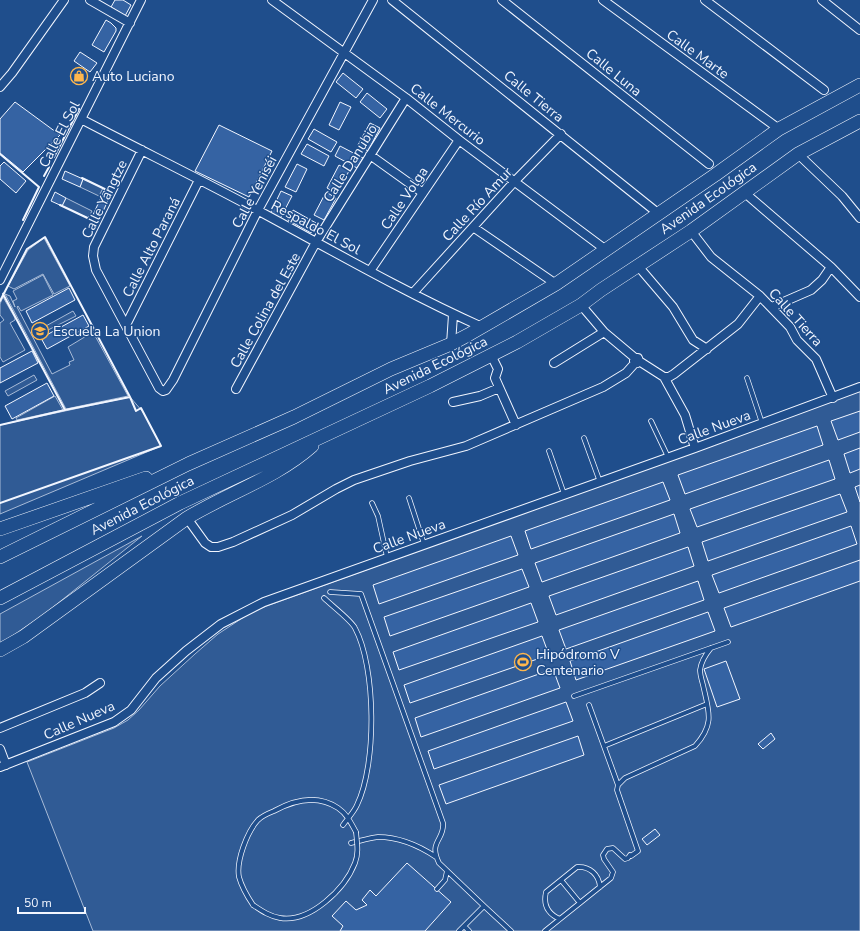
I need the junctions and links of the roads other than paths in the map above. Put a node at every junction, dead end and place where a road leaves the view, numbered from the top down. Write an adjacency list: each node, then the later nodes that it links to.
1 (64, 0): 15 (street)
2 (90, 0): 11 (street)
3 (141, 0): 11 (street, Calle El Sol)
4 (272, 0): 13 (street, Calle Mercurio)
5 (373, 0): 13 (street, Calle Yeniséi)
6 (392, 0): 21 (street, Calle Tierra)
7 (502, 0): 26 (street, Calle Luna)
8 (705, 0): 16 (street)
9 (822, 0): 12 (street)
10 (609, 2): 20 (street, Calle Marte)
11 (130, 23): 18 (street, Calle El Sol)
12 (860, 30)
13 (345, 52): 17 (street, Calle Mercurio); 31 (street, Calle Yeniséi)
14 (860, 85): 20 (main road, Avenida Ecológica)
15 (0, 87)
16 (824, 90)
17 (406, 98): 22 (street, Calle Mercurio); 25 (street, Calle Danubio)
18 (81, 119): 23 (street, Respaldo El Sol); 41 (street, Calle El Sol)
19 (859, 122): 24 (main road, Avenida Ecológica)
20 (779, 129): 32 (main road, Avenida Ecológica)
21 (561, 134): 28 (street, Calle Río Amur); 32 (street, Calle Tierra)
22 (459, 140): 28 (street, Calle Mercurio); 29 (street, Calle Volga)
23 (142, 150): 27 (street, Respaldo El Sol); 49 (street, Calle Yangtze)
24 (798, 154): 30 (main road, Avenida Ecológica); 33 (street)
25 (370, 156): 29 (street); 36 (street, Calle Danubio)
26 (709, 164)
27 (200, 180): 31 (street, Respaldo El Sol); 49 (street, Calle Alto Paraná)
28 (514, 182): 34 (street, Calle Río Amur); 37 (street, Calle Mercurio)
29 (423, 193): 40 (street, Calle Volga)
30 (745, 193): 35 (main road, Avenida Ecológica); 39 (street)
31 (258, 210): 36 (street, Respaldo El Sol); 60 (street, Calle Yeniséi)
32 (659, 214): 37 (main road, Avenida Ecológica)
33 (860, 218)
34 (473, 227): 42 (street); 43 (street, Calle Río Amur)
35 (691, 231): 38 (main road, Avenida Ecológica); 44 (street, Calle Tierra)
36 (316, 242): 40 (street, Respaldo El Sol); 62 (street, Calle Colina del Este)
37 (606, 250): 42 (main road, Avenida Ecológica)
38 (638, 266): 46 (main road, Avenida Ecológica); 53 (street)
39 (831, 267): 45 (street); 47 (street)
40 (370, 271): 43 (street, Respaldo El Sol)
41 (1, 275)
42 (556, 284): 50 (main road, Avenida Ecológica)
43 (413, 293): 48 (street, Respaldo El Sol)
44 (760, 296): 47 (street, Calle Tierra); 53 (street)
45 (860, 297)
46 (581, 305): 51 (street); 54 (main road, Avenida Ecológica)
47 (772, 307): 63 (street, Calle Tierra)
48 (453, 314): 50 (street, Respaldo El Sol); 52 (street)
49 (126, 325): 60 (street, Calle Yangtze)
50 (482, 328): 52 (main road, Avenida Ecológica)
51 (604, 332): 55 (street); 56 (street)
52 (451, 344): 73 (main road, Avenida Ecológica)
53 (707, 349): 57 (street)
54 (491, 355): 61 (street); 68 (main road, Avenida Ecológica)
55 (637, 361): 57 (street); 67 (street)
56 (554, 363)
57 (664, 377): 70 (street)
58 (746, 378): 66 (lane)
59 (860, 387): 63 (street, Calle Nueva)
60 (160, 388)
61 (499, 388): 64 (street); 67 (street)
62 (236, 389)
63 (832, 398): 66 (street, Calle Nueva)
64 (453, 402)
65 (651, 421): 72 (lane)
66 (763, 424): 70 (street, Calle Nueva)
67 (516, 425): 78 (street)
68 (325, 434): 78 (main road); 84 (main road, Avenida Ecológica)
69 (584, 438): 74 (lane)
70 (696, 448): 72 (street, Calle Nueva)
71 (549, 452): 75 (lane)
72 (668, 458): 74 (street, Calle Nueva)
73 (188, 464): 79 (main road); 81 (main road, Avenida Ecológica)
74 (600, 482): 75 (street, Calle Nueva)
75 (564, 494): 80 (street, Calle Nueva)
76 (409, 498): 80 (lane)
77 (372, 503): 82 (lane)
78 (187, 518): 88 (main road)
79 (0, 528)
80 (424, 544): 82 (street, Calle Nueva)
81 (0, 557)
82 (387, 557): 96 (street, Calle Nueva)
83 (330, 592): 101 (lane)
84 (0, 598)
85 (324, 598): 98 (lane)
86 (728, 642): 87 (lane)
87 (711, 648): 90 (lane); 91 (lane)
88 (0, 650)
89 (100, 683): 93 (street)
90 (574, 696)
91 (707, 704): 94 (lane); 97 (lane)
92 (589, 705): 94 (lane)
93 (0, 728)
94 (604, 746): 97 (lane)
95 (0, 749): 96 (street)
96 (3, 766)
97 (618, 785): 104 (lane)
98 (348, 818): 98 (lane, bridge); 99 (lane)
99 (343, 825)
100 (351, 843): 101 (lane)
101 (436, 857): 102 (lane)
102 (447, 870): 105 (lane); 107 (lane)
103 (561, 880): 104 (lane); 106 (lane); 108 (lane)
104 (600, 887): 106 (lane)
105 (437, 889)
106 (580, 903): 108 (lane)
107 (484, 906): 109 (lane); 112 (lane)
108 (560, 919): 113 (lane)
109 (464, 926): 110 (lane); 111 (lane)
110 (459, 931)
111 (469, 931)
112 (511, 931)
113 (545, 931)

